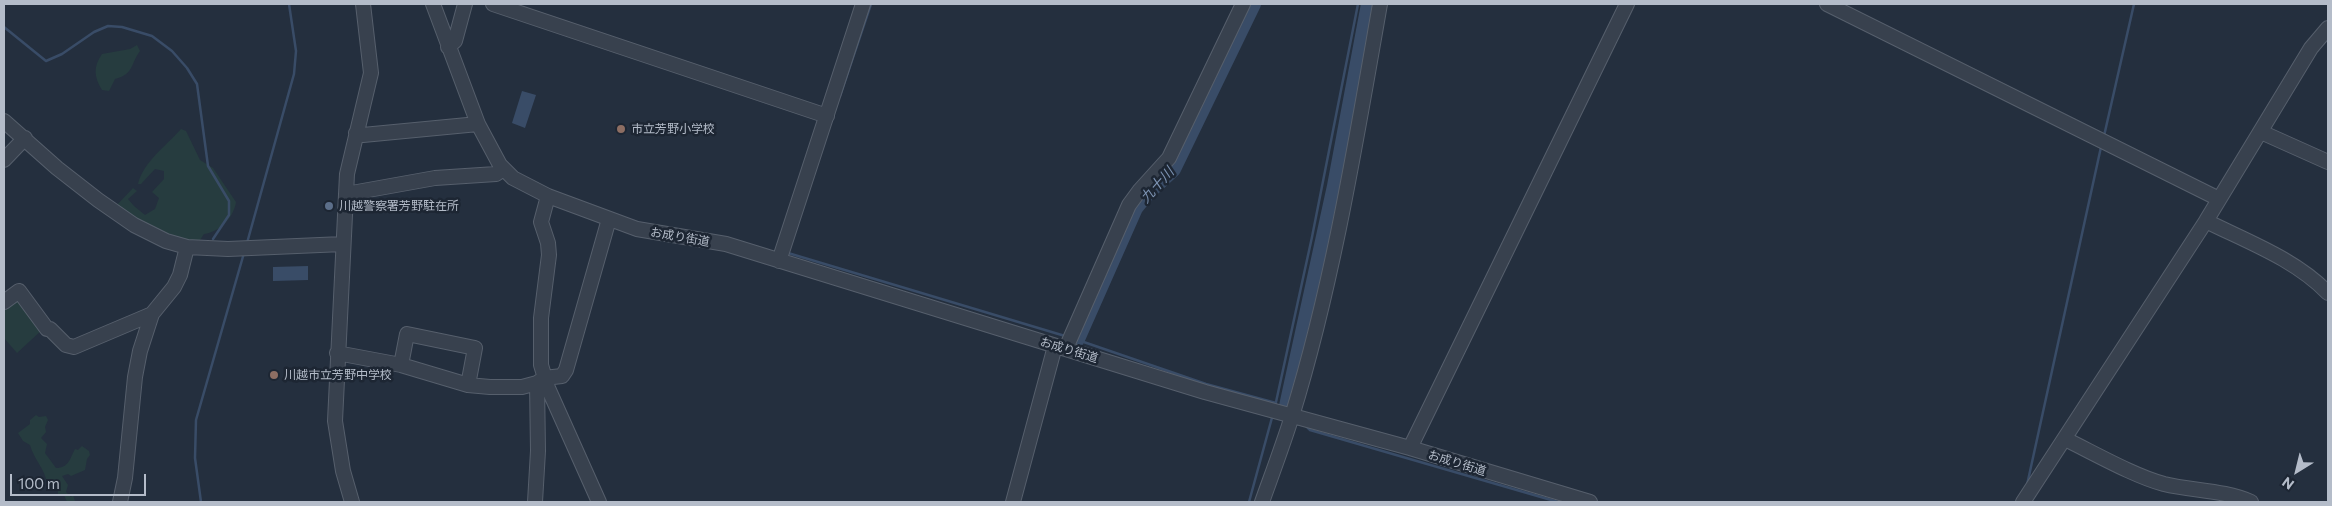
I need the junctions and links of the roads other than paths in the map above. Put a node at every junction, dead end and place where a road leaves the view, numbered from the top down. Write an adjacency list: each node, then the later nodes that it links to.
1 (363, 4): 16 (street)
2 (434, 4): 11 (street)
3 (465, 4): 11 (street)
4 (494, 4): 12 (street)
5 (862, 4): 12 (street)
6 (1244, 4): 32 (street)
7 (1380, 4): 37 (street)
8 (1627, 4): 39 (street)
9 (1827, 4): 23 (street)
10 (2328, 28): 15 (street)
11 (448, 47): 14 (street)
12 (828, 116): 28 (street)
13 (4, 121): 17 (street)
14 (478, 124): 16 (street); 20 (street)
15 (2261, 132): 19 (street); 23 (street)
16 (356, 133): 21 (street)
17 (25, 138): 18 (street); 27 (street)
18 (4, 160)
19 (2328, 162)
20 (503, 169): 21 (street); 22 (street, お成り街道)
21 (346, 194): 26 (street)
22 (548, 196): 24 (street, お成り街道); 35 (street)
23 (2219, 199): 25 (street)
24 (609, 219): 28 (street, お成り街道); 35 (street)
25 (2206, 221): 29 (street); 38 (street)
26 (343, 244): 27 (street); 33 (street)
27 (187, 247): 31 (street)
28 (779, 261): 32 (street, お成り街道)
29 (2328, 293)
30 (4, 302): 31 (street)
31 (152, 314): 40 (street)
32 (1060, 347): 37 (street, お成り街道); 44 (street)
33 (337, 353): 34 (street); 41 (street)
34 (401, 365): 36 (street); 36 (street)
35 (541, 381): 36 (street); 42 (street); 43 (street)
36 (468, 385)
37 (1292, 416): 39 (street, お成り街道); 45 (street)
38 (2065, 439): 47 (street); 48 (street)
39 (1410, 448): 46 (street, お成り街道)
40 (120, 502)
41 (352, 502)
42 (535, 502)
43 (599, 502)
44 (1013, 502)
45 (1262, 502)
46 (1590, 502)
47 (2023, 502)
48 (2251, 502)

